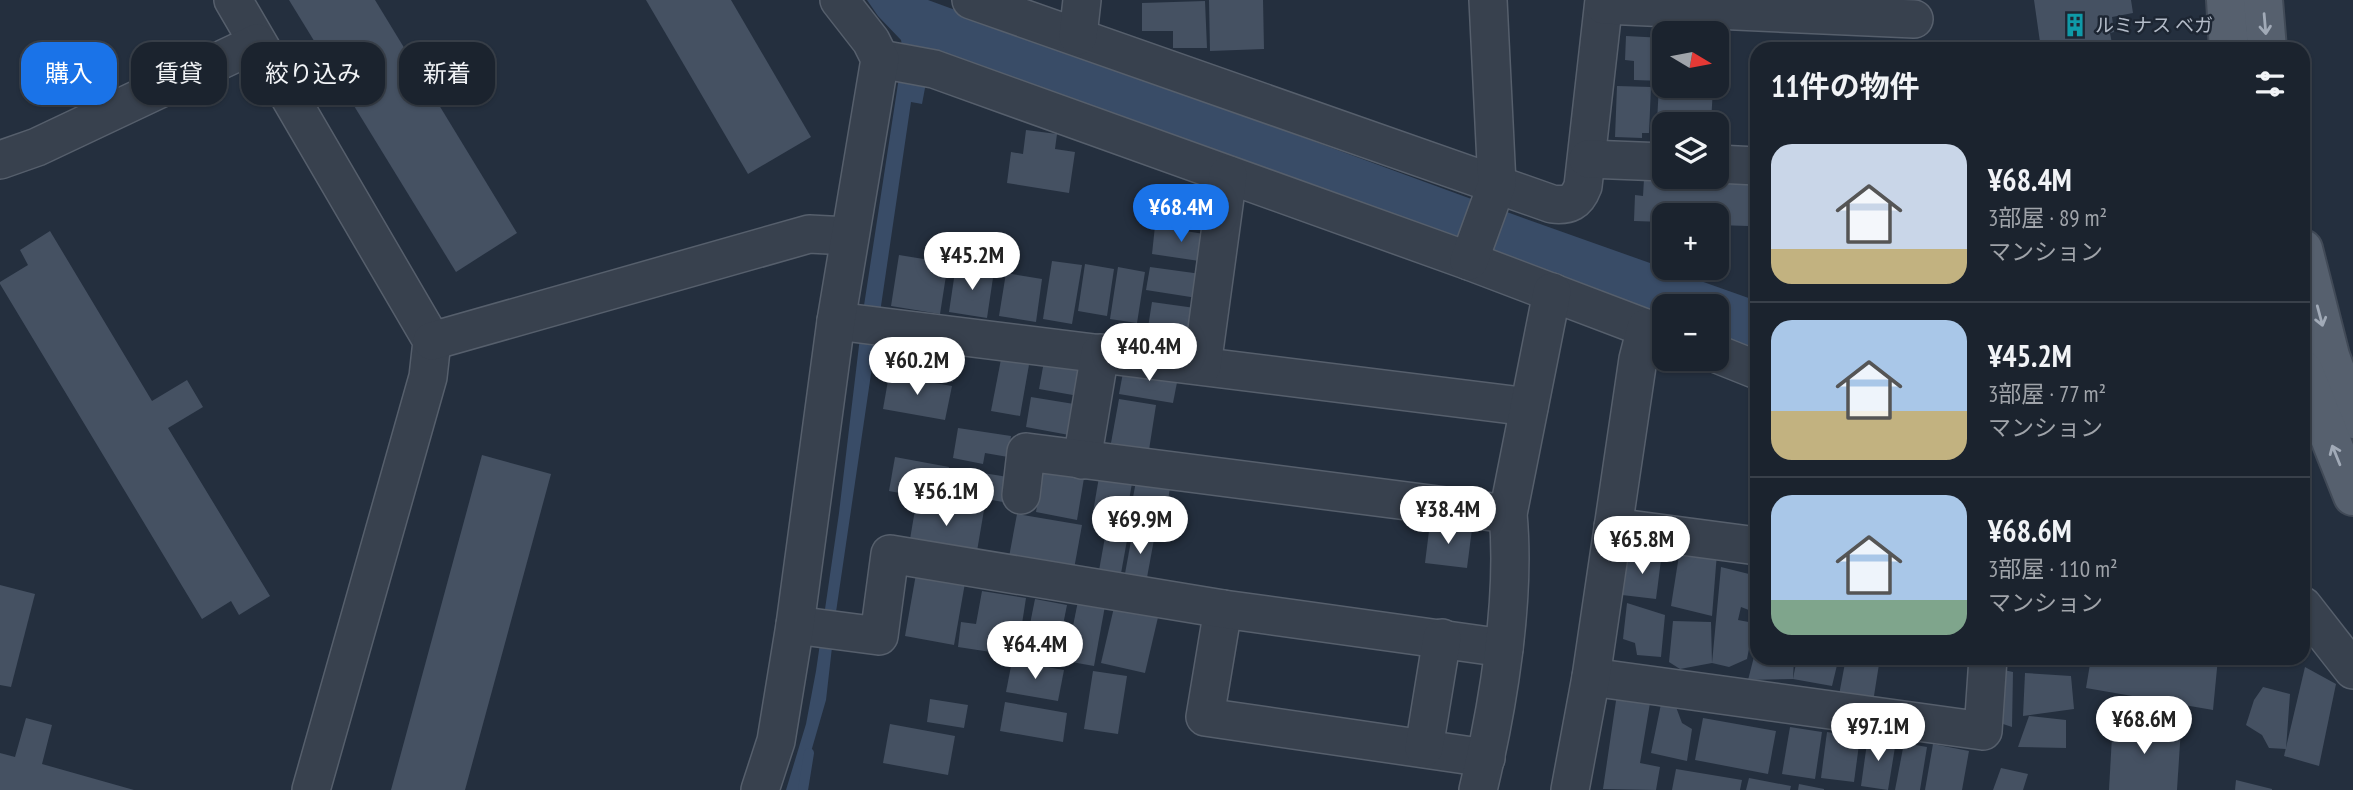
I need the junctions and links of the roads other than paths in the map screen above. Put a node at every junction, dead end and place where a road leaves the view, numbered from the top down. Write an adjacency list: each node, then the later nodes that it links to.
1 (233, 0): 12 (street)
2 (839, 0): 16 (street)
3 (971, 0): 11 (street)
4 (1082, 0): 11 (street)
5 (1488, 0): 24 (street)
6 (2226, 0): 13 (main road)
7 (2263, 0): 14 (main road, one-way to 14)
8 (1604, 3): 9 (street); 18 (street)
9 (1766, 6): 10 (street)
10 (1916, 23)
11 (1078, 36): 24 (street)
12 (256, 42)
13 (2229, 42)
14 (2266, 42)
15 (241, 51): 19 (street)
16 (888, 61): 23 (street); 25 (street)
17 (293, 105): 32 (street)
18 (1587, 159): 20 (street); 24 (street)
19 (0, 160)
20 (1652, 162)
21 (1729, 165): 22 (street)
22 (1750, 166)
23 (1227, 174): 26 (street); 35 (street)
24 (1495, 191): 26 (street)
25 (849, 236): 29 (street); 32 (street)
26 (1471, 255): 28 (street)
27 (2310, 277): 39 (main road, one-way to 39)
28 (1552, 292): 30 (street); 38 (street)
29 (859, 324): 33 (street); 48 (street)
30 (1652, 330)
31 (1652, 336): 44 (street)
32 (432, 341): 56 (street)
33 (1100, 353): 35 (street); 40 (street)
34 (1729, 359): 36 (street)
35 (1202, 366): 38 (street)
36 (1750, 367)
37 (2310, 388): 42 (main road, one-way to 37)
38 (1529, 407): 43 (street)
39 (2353, 419)
40 (1083, 460): 41 (street); 43 (street)
41 (1021, 495)
42 (2353, 496)
43 (1508, 514): 50 (street)
44 (1613, 527): 45 (street); 53 (street)
45 (1750, 545)
46 (1223, 609): 48 (street); 49 (street); 54 (street)
47 (2310, 615): 52 (street)
48 (795, 625): 57 (street)
49 (1442, 638): 50 (street); 54 (street)
50 (1504, 648): 55 (street)
51 (1988, 665): 53 (street)
52 (2353, 670)
53 (1591, 677): 58 (street)
54 (1424, 748): 55 (street)
55 (1482, 774)
56 (311, 790)
57 (760, 790)
58 (1570, 790)

